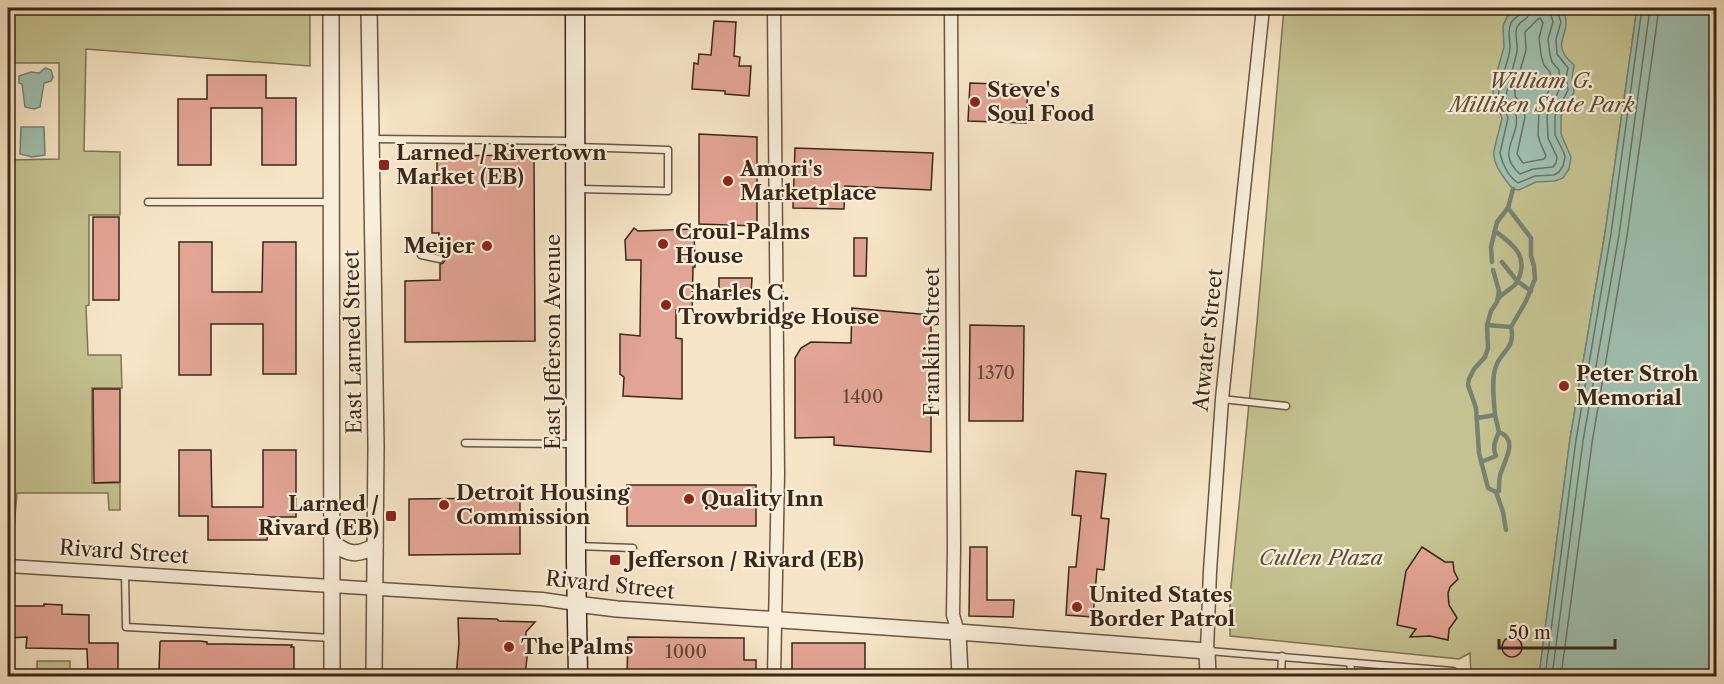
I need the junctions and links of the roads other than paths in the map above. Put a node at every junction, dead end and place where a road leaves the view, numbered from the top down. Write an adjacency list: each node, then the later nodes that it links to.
1 (331, 8): 11 (street, East Larned Street)
2 (369, 8): 7 (street, East Larned Street)
3 (575, 8): 8 (main road, East Jefferson Avenue)
4 (774, 8): 27 (street)
5 (951, 8): 28 (street, Franklin Street)
6 (1263, 8): 14 (street, Atwater Street)
7 (371, 139): 8 (lane); 19 (street, East Larned Street)
8 (575, 144): 9 (main road, East Jefferson Avenue); 9 (lane)
9 (575, 189): 17 (main road, East Jefferson Avenue)
10 (148, 202): 11 (lane)
11 (331, 202): 18 (street, East Larned Street)
12 (421, 255): 13 (lane)
13 (440, 259)
14 (1222, 399): 15 (lane); 30 (street, Atwater Street)
15 (1286, 406)
16 (465, 443): 17 (lane)
17 (576, 444): 20 (main road, East Jefferson Avenue)
18 (332, 542): 19 (street); 24 (street, East Larned Street)
19 (375, 546): 25 (street, East Larned Street)
20 (576, 546): 21 (lane); 26 (main road, East Jefferson Avenue)
21 (633, 548)
22 (8, 566): 23 (street, Rivard Street)
23 (125, 573): 24 (street, Rivard Street); 29 (lane)
24 (332, 586): 25 (street, Rivard Street); 29 (street, East Larned Street)
25 (375, 588): 26 (street, Rivard Street); 35 (street, East Larned Street)
26 (576, 604): 27 (street, Rivard Street); 36 (main road, East Jefferson Avenue)
27 (775, 621): 28 (street, Rivard Street); 37 (street)
28 (958, 632): 30 (street, Rivard Street); 38 (street, Franklin Street)
29 (332, 638): 34 (street, East Larned Street)
30 (1207, 651): 31 (lane); 39 (street, Atwater Street)
31 (1282, 656): 32 (lane); 40 (lane)
32 (1350, 663): 33 (lane); 41 (lane)
33 (1453, 671)
34 (332, 676)
35 (374, 676)
36 (578, 676)
37 (774, 676)
38 (960, 676)
39 (1208, 676)
40 (1281, 676)
41 (1352, 676)

